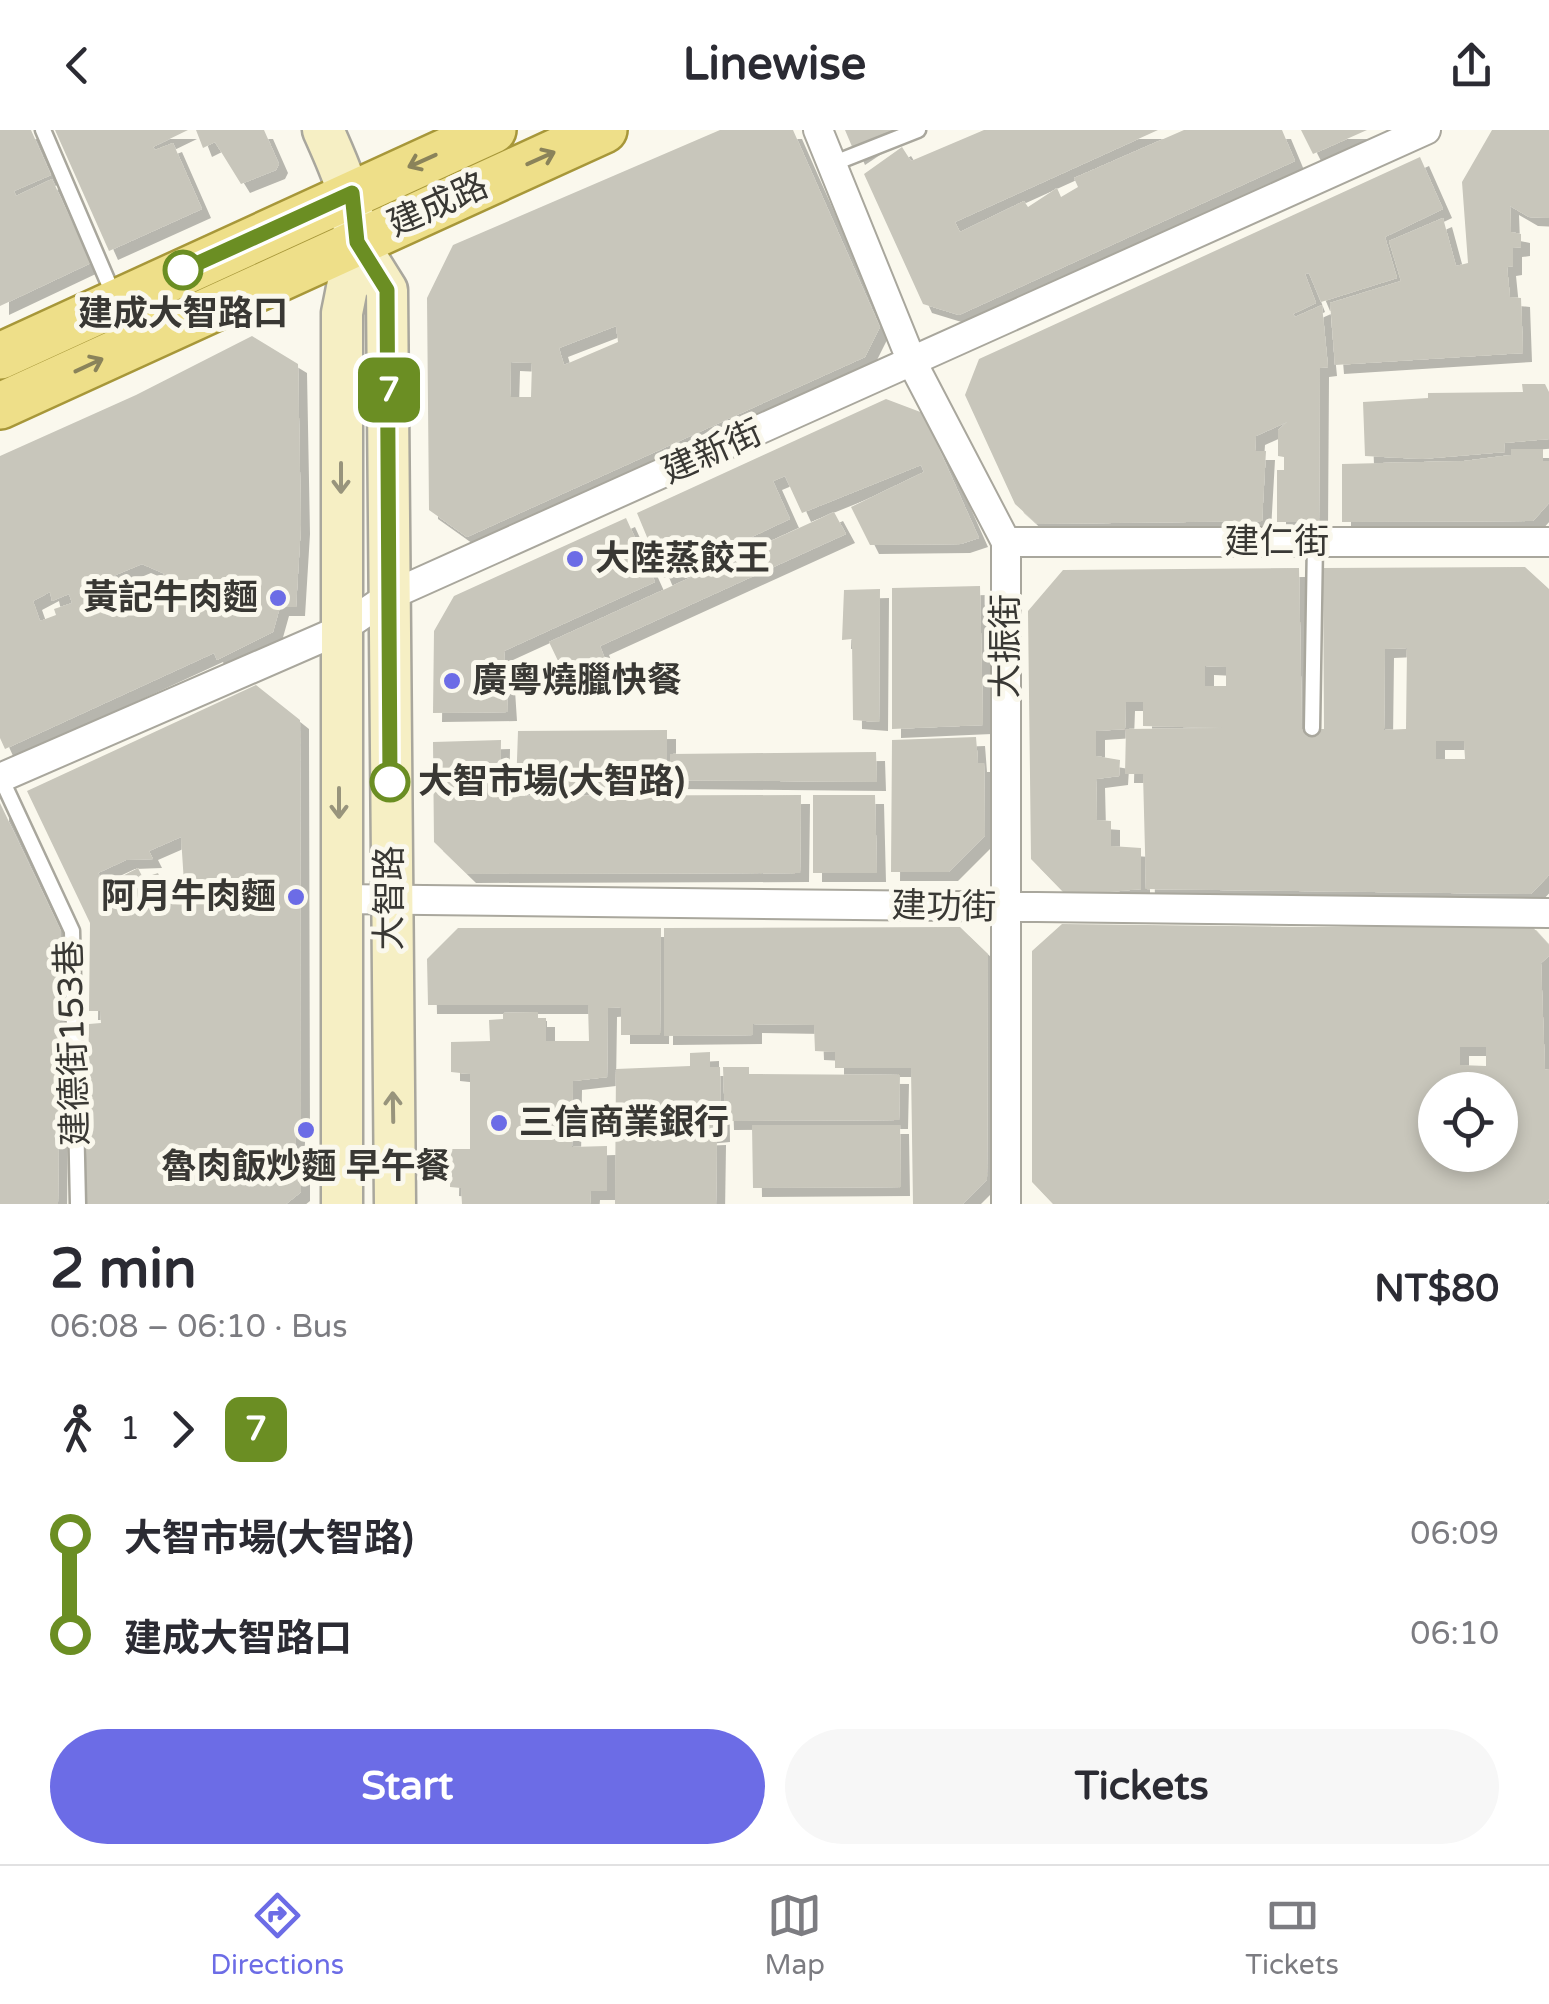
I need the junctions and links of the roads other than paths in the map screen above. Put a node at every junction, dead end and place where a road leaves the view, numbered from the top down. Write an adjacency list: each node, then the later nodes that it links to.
1 (43, 130): 11 (lane)
2 (323, 130): 9 (street, 大智路)
3 (493, 130): 9 (main road, 建成路, one-way to 9)
4 (604, 130): 10 (main road, 建成路, one-way to 4)
5 (818, 130): 8 (street, 大振街)
6 (918, 130): 8 (lane)
7 (1408, 134): 13 (street, 建新街)
8 (832, 164): 13 (street, 大振街)
9 (352, 193): 10 (street, 大智路); 11 (main road, 建成路)
10 (357, 242): 14 (main road, 建成路, one-way to 10); 18 (street, 大智路); 19 (street, 大智路, one-way to 19)
11 (116, 301): 12 (main road, 建成路)
12 (0, 356)
13 (912, 362): 15 (street, 大振街); 18 (street, 建新街)
14 (0, 406)
15 (1006, 542): 16 (street, 建仁街); 24 (street, 大振街)
16 (1314, 542): 17 (street, 建仁街); 20 (lane)
17 (1549, 542)
18 (391, 595): 19 (street, 建新街); 23 (street, 大智路)
19 (340, 630): 21 (street, 建新街); 22 (street, 大智路, one-way to 22)
20 (1312, 728)
21 (0, 777): 26 (lane, 建德街153巷)
22 (339, 899): 23 (street, 建功街); 27 (street, 大智路)
23 (390, 900): 24 (street, 建功街); 28 (street, 大智路, one-way to 23)
24 (1006, 908): 25 (street, 建功街); 29 (street, 大振街)
25 (1549, 912)
26 (78, 1204)
27 (342, 1204)
28 (395, 1204)
29 (1006, 1204)

